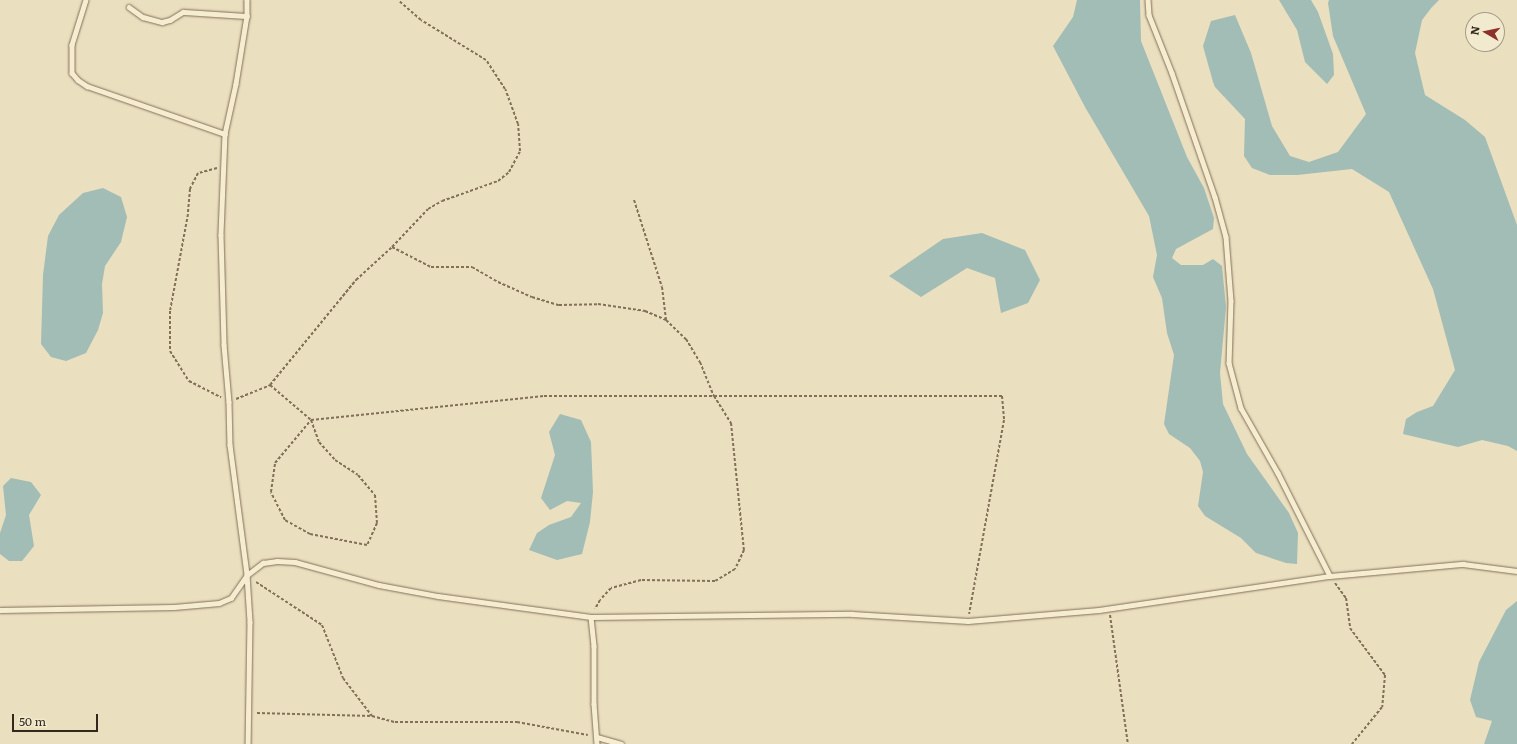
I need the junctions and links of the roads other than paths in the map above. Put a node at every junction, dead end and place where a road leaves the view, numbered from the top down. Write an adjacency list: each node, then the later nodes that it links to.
1 (86, 0): 6 (lane)
2 (247, 0): 5 (lane)
3 (1148, 0): 9 (lane)
4 (129, 7): 5 (lane)
5 (247, 16): 6 (lane)
6 (225, 134): 8 (lane)
7 (1517, 570): 9 (lane)
8 (247, 575): 10 (lane); 11 (lane); 13 (lane)
9 (1330, 576): 11 (lane)
10 (0, 610)
11 (590, 617): 12 (lane)
12 (597, 737): 14 (lane); 15 (lane)
13 (248, 744)
14 (597, 744)
15 (621, 744)

